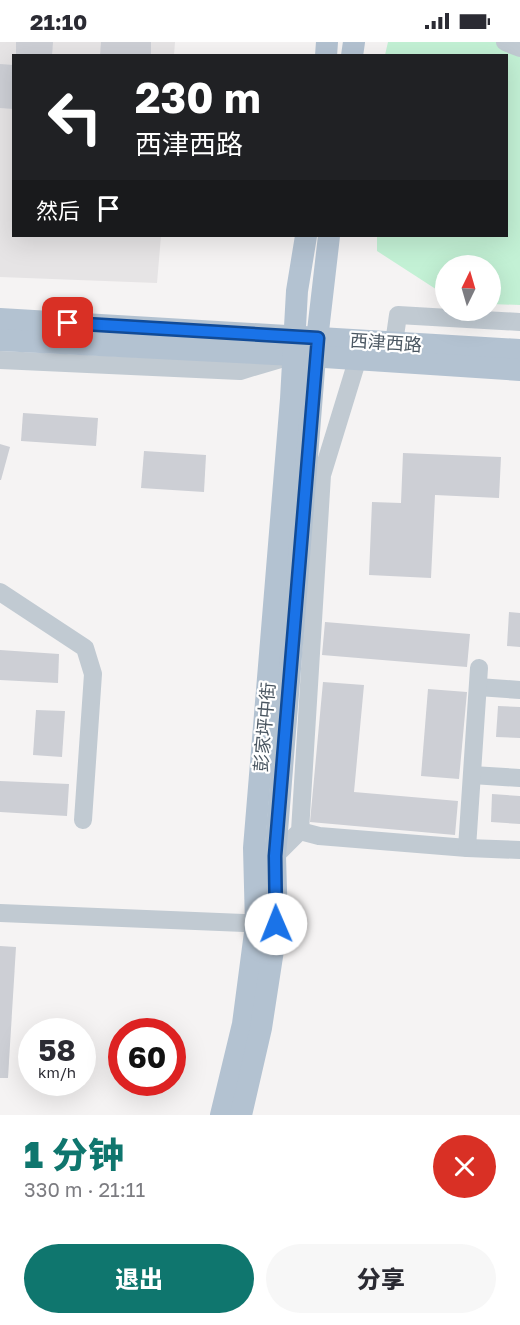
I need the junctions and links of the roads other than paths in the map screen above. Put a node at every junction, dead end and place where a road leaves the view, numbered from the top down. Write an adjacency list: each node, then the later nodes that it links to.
1 (505, 42): 2 (street)
2 (520, 48)
3 (306, 237): 9 (main road)
4 (329, 237): 9 (main road)
5 (0, 319): 9 (main road, 西津西路)
6 (520, 322): 8 (street)
7 (0, 340): 9 (main road, 西津西路)
8 (394, 343): 10 (main road, 西津西路); 11 (main road, 西津西路)
9 (305, 347): 10 (main road, 西津西路); 12 (street); 24 (main road, 彭家坪中街); 26 (main road, 彭家坪中街)
10 (358, 350): 13 (main road, 西津西路); 21 (street)
11 (520, 350)
12 (0, 360)
13 (520, 370)
14 (0, 592): 20 (street)
15 (479, 668): 16 (street)
16 (478, 687): 17 (street); 18 (street)
17 (520, 690)
18 (472, 775): 19 (street); 22 (street)
19 (520, 778)
20 (83, 820)
21 (300, 831): 22 (street); 24 (street)
22 (467, 848): 23 (street)
23 (520, 850)
24 (275, 856): 26 (main road, 彭家坪中街)
25 (0, 913): 26 (street)
26 (266, 924): 27 (main road, 彭家坪中街); 28 (main road, 彭家坪中街)
27 (221, 1115)
28 (241, 1115)

